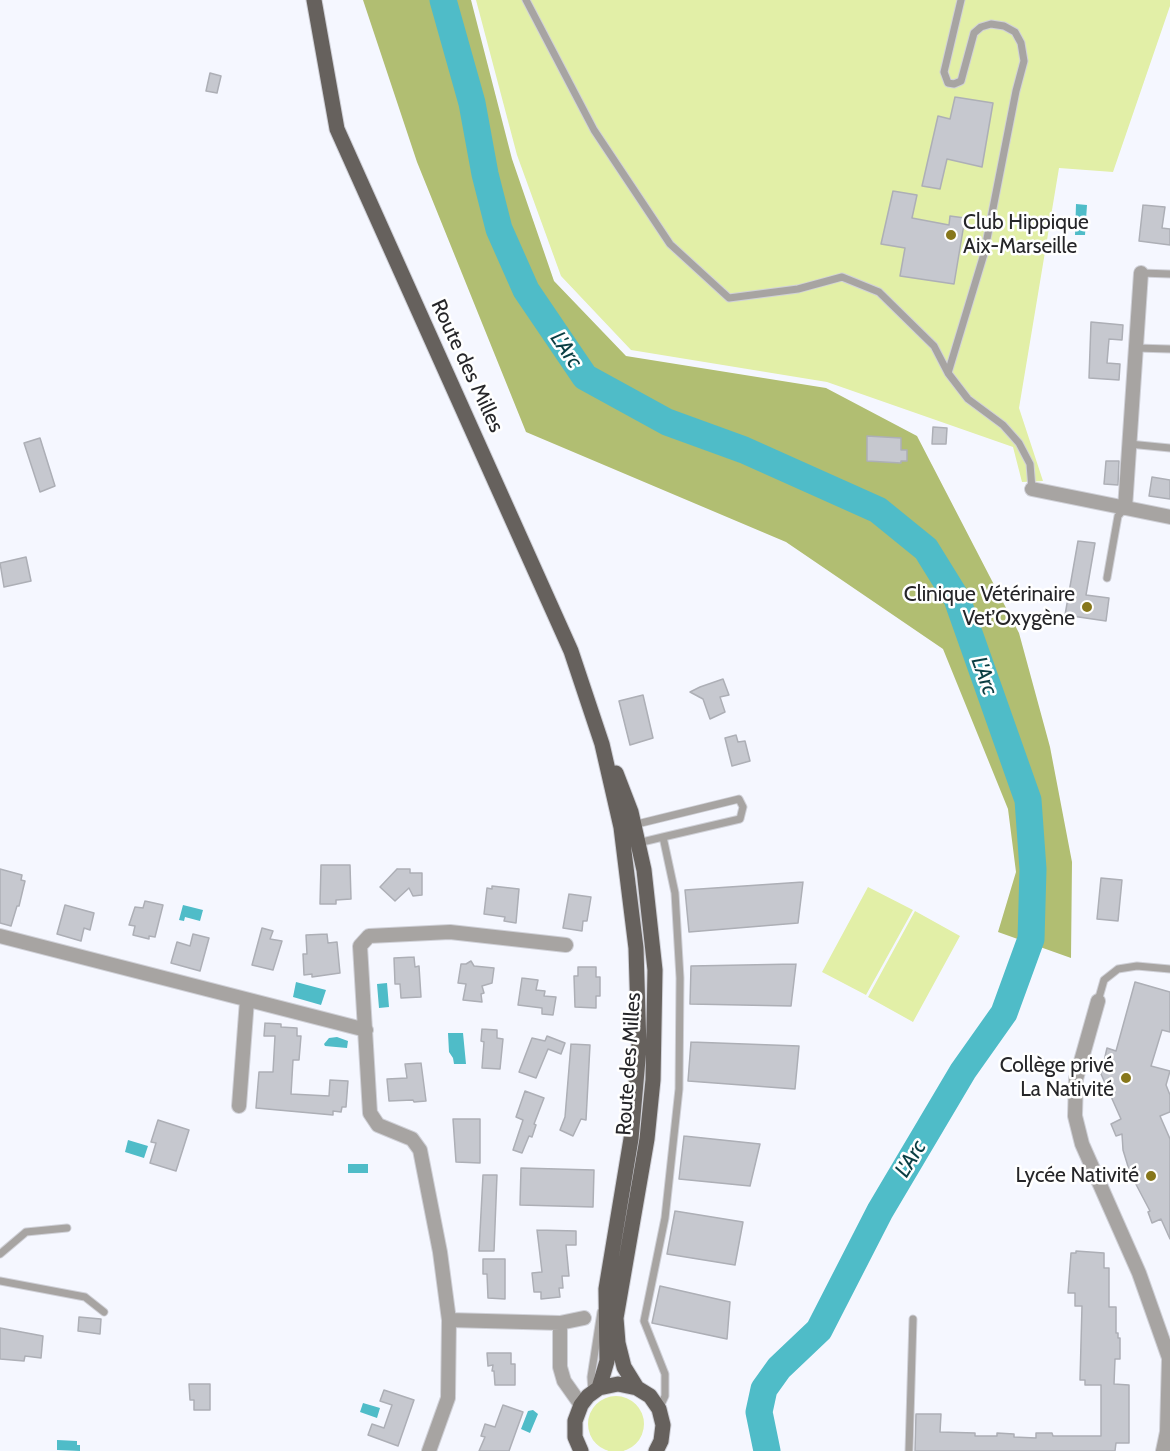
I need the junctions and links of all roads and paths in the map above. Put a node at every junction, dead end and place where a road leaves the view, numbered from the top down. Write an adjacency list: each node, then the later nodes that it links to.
1 (314, 0): 15 (main road, Route des Milles)
2 (526, 0): 8 (lane)
3 (961, 0): 8 (lane)
4 (1141, 273): 5 (lane); 6 (street)
5 (1170, 274)
6 (1136, 348): 7 (lane); 9 (street)
7 (1170, 349)
8 (948, 373): 11 (lane)
9 (1129, 444): 10 (lane); 12 (street)
10 (1170, 448)
11 (1032, 489): 12 (street)
12 (1125, 508): 13 (street); 14 (lane)
13 (1170, 518)
14 (1107, 578)
15 (627, 826): 16 (lane); 17 (main road, Route des Milles)
16 (663, 837): 17 (lane); 35 (lane)
17 (631, 844): 33 (main road, Route des Milles); 34 (main road, Route des Milles)
18 (0, 936): 21 (street)
19 (566, 945): 23 (street)
20 (1170, 969): 22 (lane)
21 (247, 1000): 23 (street); 24 (street)
22 (1098, 1001): 41 (street)
23 (366, 1030): 31 (street)
24 (239, 1106)
25 (67, 1228): 26 (lane)
26 (0, 1254)
27 (0, 1281): 28 (lane)
28 (104, 1312)
29 (584, 1318): 32 (street)
30 (913, 1319): 40 (lane)
31 (449, 1320): 32 (street); 37 (street)
32 (560, 1323): 34 (street)
33 (637, 1388): 34 (main road); 35 (main road, Route des Milles)
34 (587, 1395): 36 (main road, Route des Milles)
35 (659, 1409): 39 (main road)
36 (578, 1444): 38 (main road)
37 (429, 1451)
38 (566, 1451)
39 (656, 1451)
40 (909, 1451)
41 (1163, 1451)

